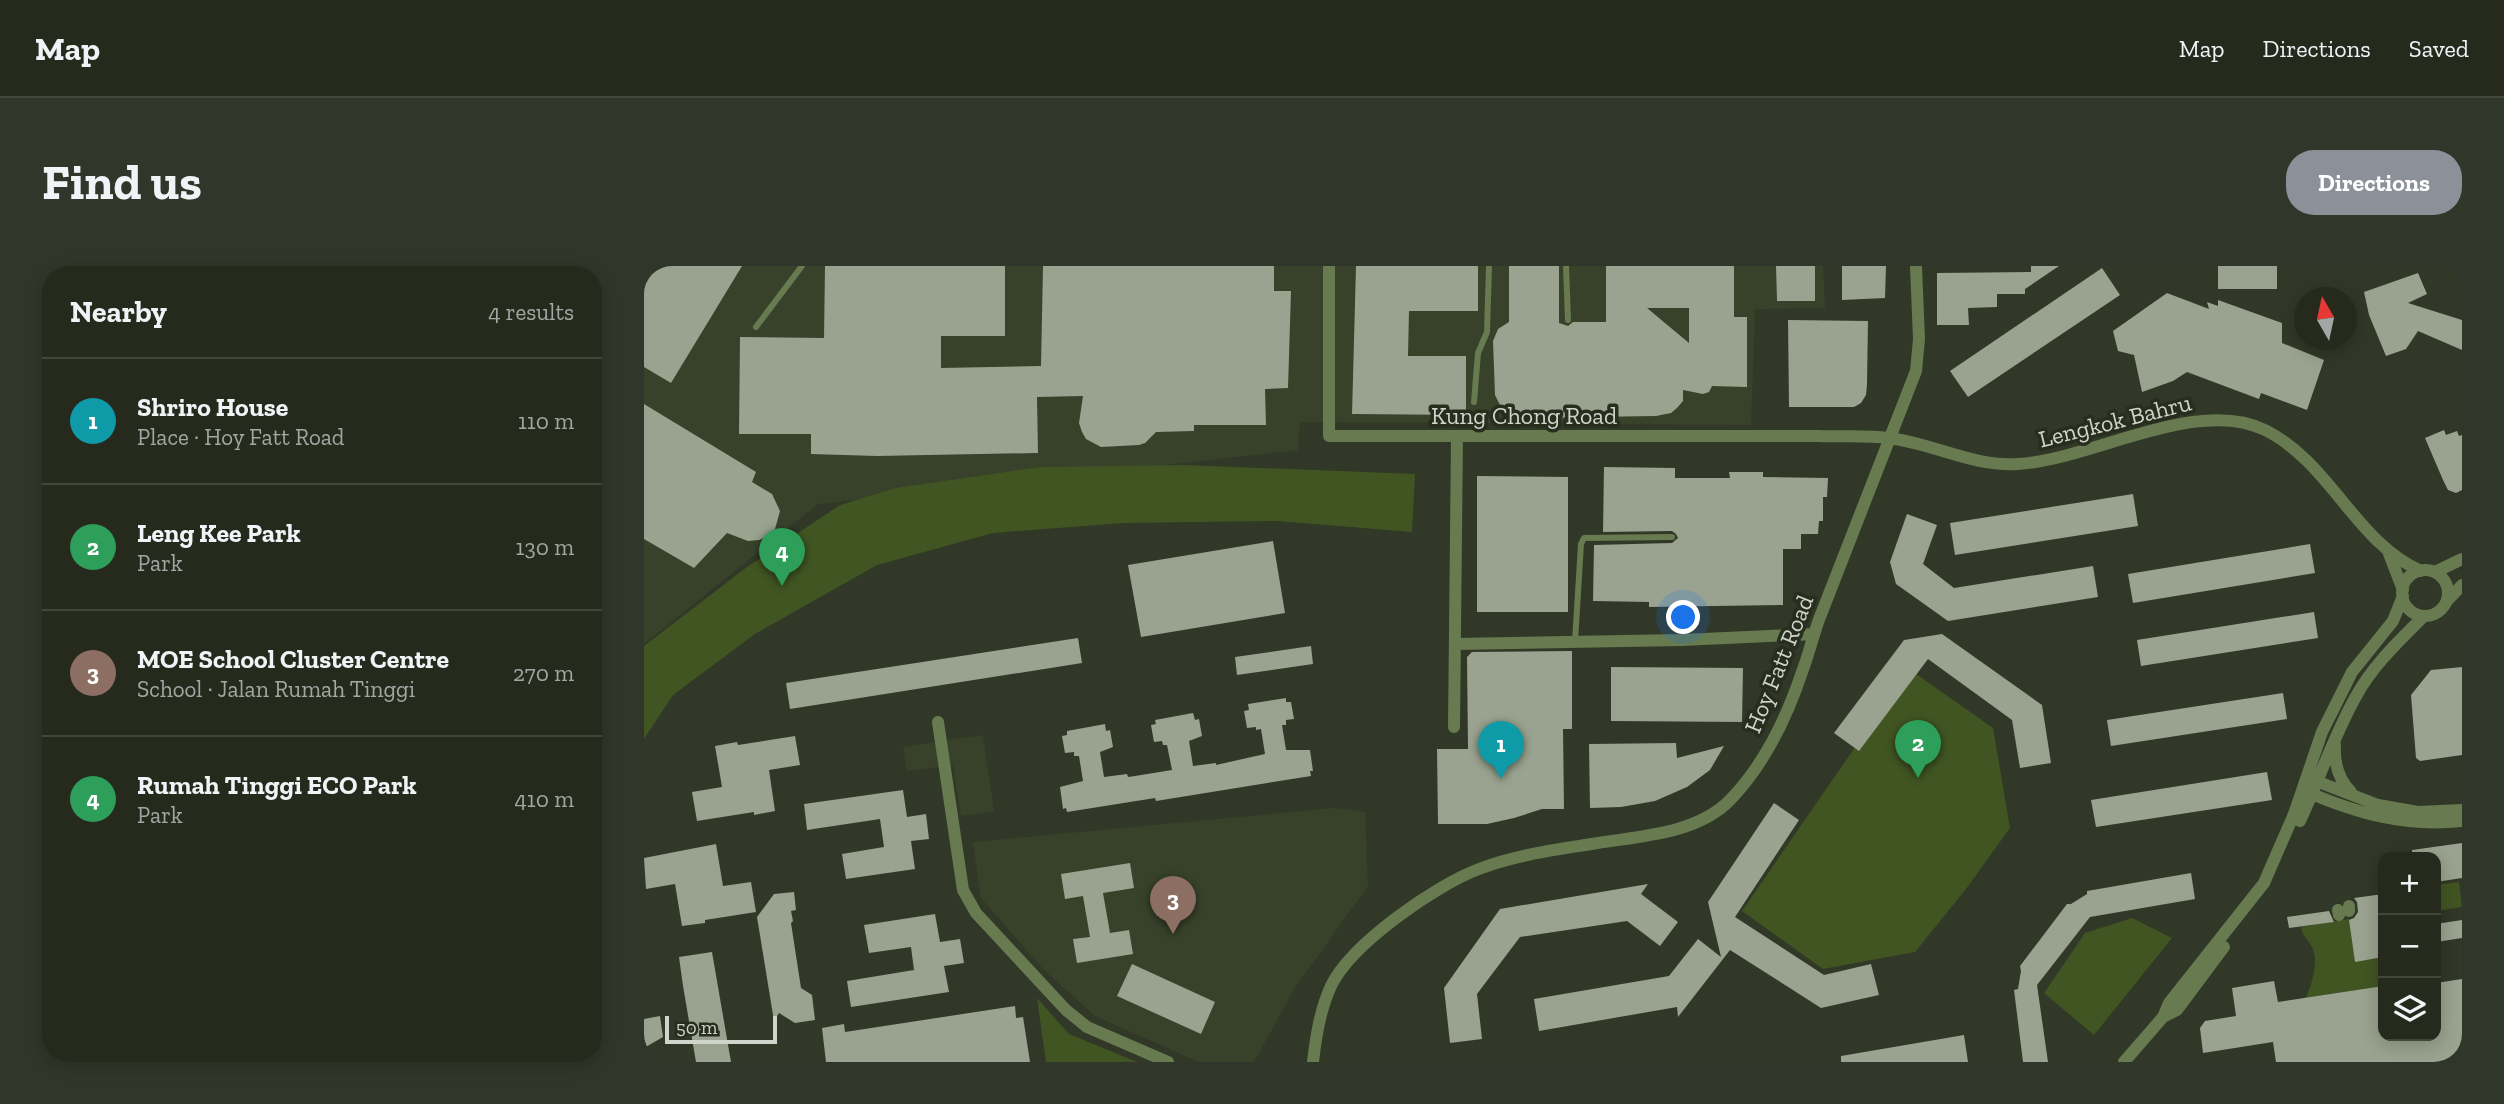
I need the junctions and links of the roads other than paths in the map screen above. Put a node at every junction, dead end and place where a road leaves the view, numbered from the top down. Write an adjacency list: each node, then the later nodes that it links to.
1 (802, 266): 7 (lane)
2 (1329, 266): 9 (street, Kung Chong Road)
3 (1489, 266): 8 (lane)
4 (1566, 266): 6 (lane)
5 (1916, 266): 10 (street, Hoy Fatt Road)
6 (1568, 320)
7 (756, 327)
8 (1474, 402)
9 (1457, 437): 10 (street, Kung Chong Road); 22 (street)
10 (1890, 438): 12 (street, Lengkok Bahru); 20 (street, Hoy Fatt Road)
11 (1672, 537): 21 (lane)
12 (2387, 549): 14 (street, Lengkok Bahru); 17 (street, Lengkok Bahru)
13 (2462, 559): 15 (street)
14 (2421, 571): 15 (street); 17 (street)
15 (2435, 572): 18 (street)
16 (2462, 585): 18 (street)
17 (2403, 593): 19 (street); 26 (street)
18 (2447, 601): 19 (street)
19 (2424, 616): 25 (street)
20 (1814, 634): 21 (street); 31 (street, Hoy Fatt Road)
21 (1575, 641): 22 (street)
22 (1455, 644): 24 (street)
23 (937, 722): 30 (street)
24 (1454, 727)
25 (2335, 738): 26 (street); 27 (street)
26 (2310, 786): 27 (street); 29 (street); 32 (street)
27 (2357, 797): 28 (street)
28 (2462, 810)
29 (2462, 821)
30 (1168, 1062)
31 (1313, 1062)
32 (2124, 1062)

